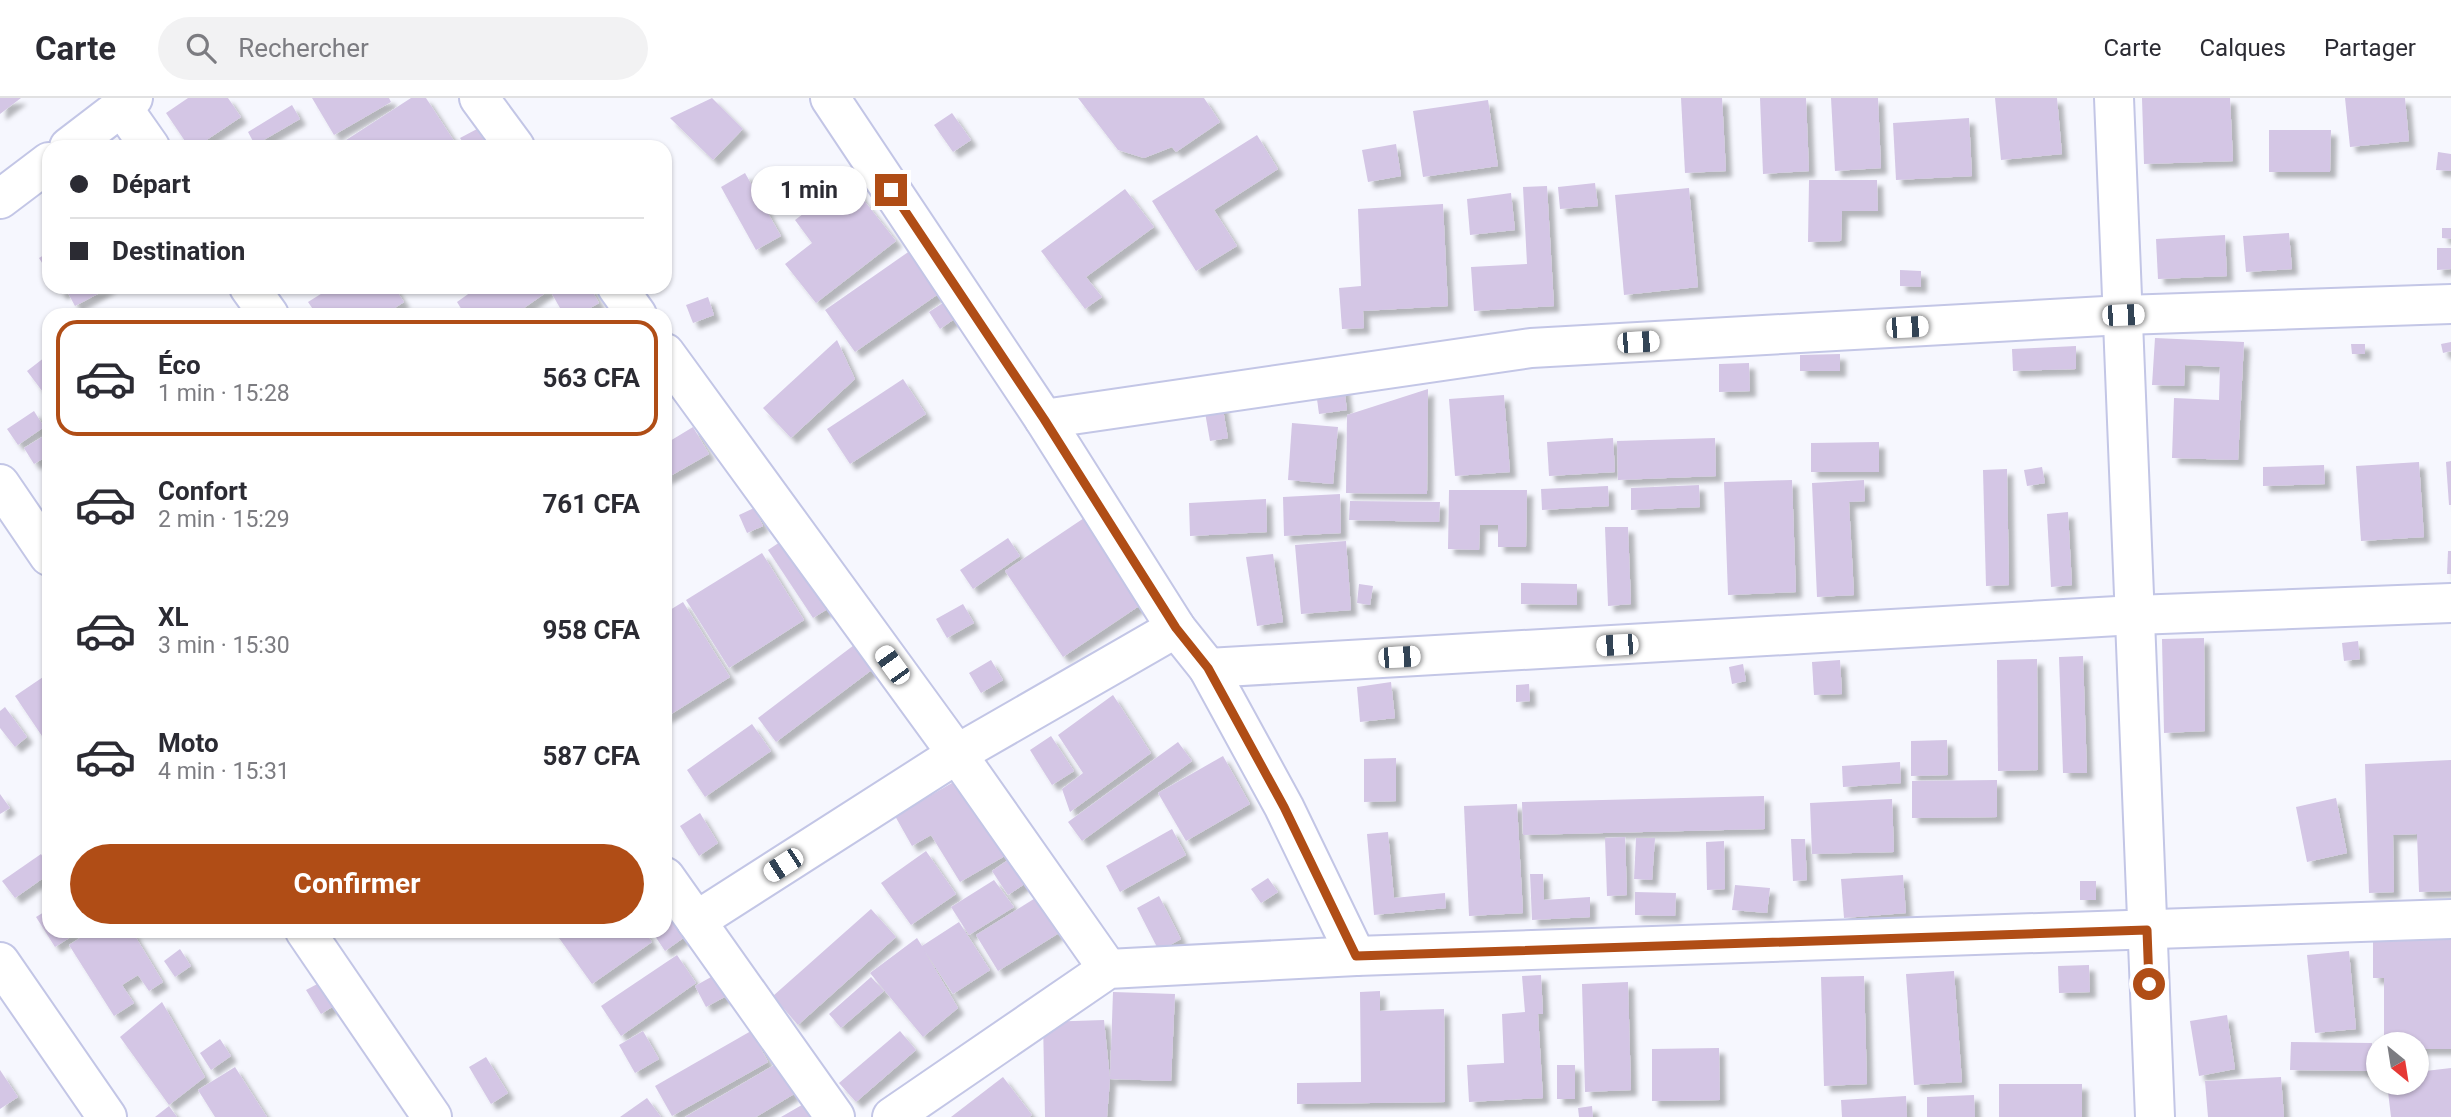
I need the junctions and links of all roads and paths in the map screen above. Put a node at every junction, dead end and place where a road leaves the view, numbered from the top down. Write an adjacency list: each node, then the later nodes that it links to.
1 (479, 98): 7 (street)
2 (830, 98): 13 (street)
3 (2114, 98): 11 (street)
4 (127, 102): 5 (street); 6 (street)
5 (78, 140)
6 (146, 140)
7 (510, 140)
8 (42, 167): 9 (street)
9 (0, 199)
10 (2451, 304): 11 (street)
11 (2123, 315): 13 (street); 17 (street)
12 (672, 363): 20 (street)
13 (1044, 419): 18 (street)
14 (0, 484): 15 (street)
15 (42, 546)
16 (2451, 603): 17 (street)
17 (2135, 615): 19 (street); 24 (street)
18 (1176, 628): 19 (street); 20 (street)
19 (1208, 668): 26 (street)
20 (957, 754): 23 (street); 27 (street)
21 (672, 887): 23 (street)
22 (2451, 919): 24 (street)
23 (696, 921): 31 (street)
24 (2147, 930): 26 (street); 33 (street)
25 (310, 938): 30 (street)
26 (1356, 956): 27 (street)
27 (1108, 970): 32 (street)
28 (3, 974): 29 (street)
29 (107, 1117)
30 (432, 1117)
31 (835, 1117)
32 (892, 1117)
33 (2155, 1117)

